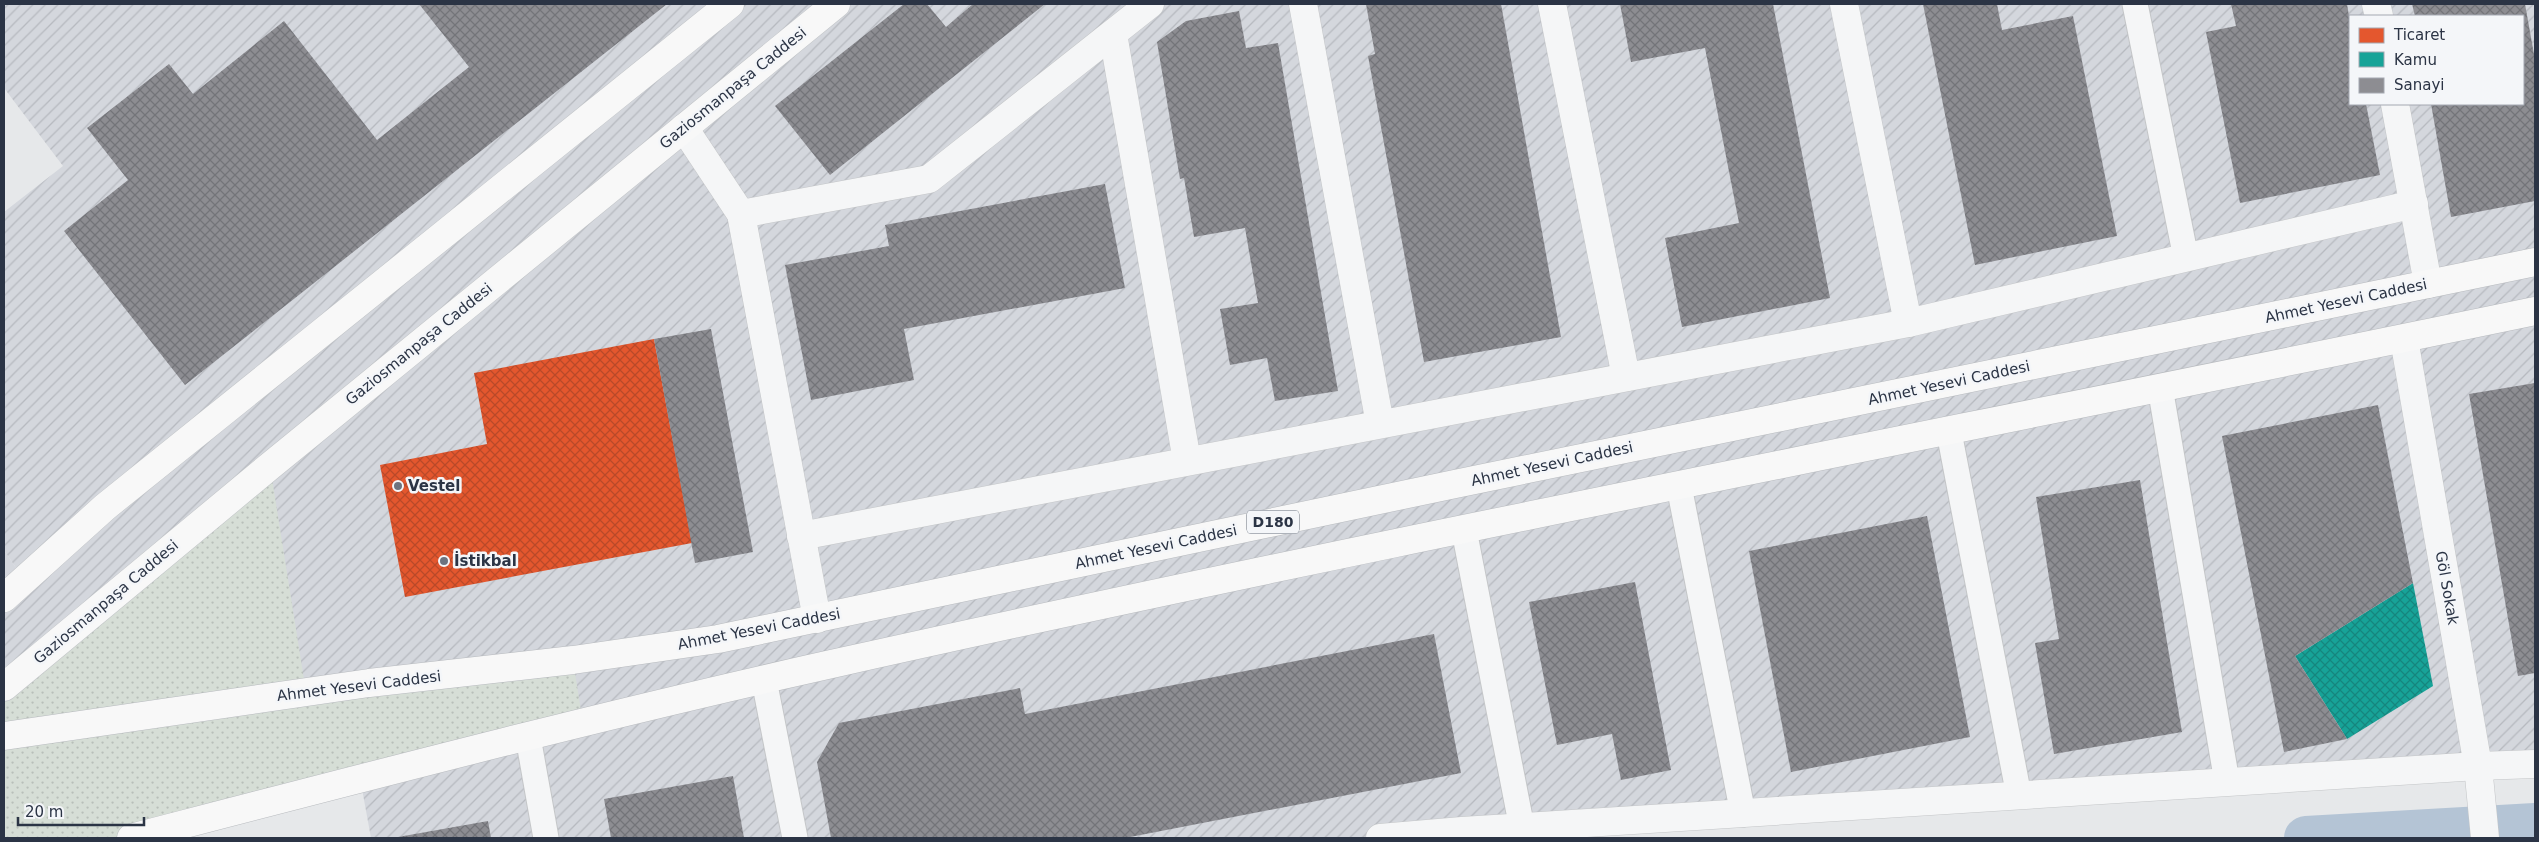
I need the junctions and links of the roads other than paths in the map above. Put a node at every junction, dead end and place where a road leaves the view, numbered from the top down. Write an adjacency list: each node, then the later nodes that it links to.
1 (836, 4): 10 (main road, Gaziosmanpaşa Caddesi)
2 (1150, 4): 8 (street)
3 (1303, 4): 21 (street)
4 (1552, 4): 19 (street)
5 (1844, 4): 17 (street)
6 (2136, 4): 13 (lane)
7 (720, 7): 27 (main road)
8 (1113, 34): 12 (street); 23 (street)
9 (2395, 105): 11 (street)
10 (684, 128): 12 (street); 30 (main road, Gaziosmanpaşa Caddesi)
11 (2414, 204): 13 (street); 15 (street)
12 (742, 214): 26 (street)
13 (2186, 258): 17 (street)
14 (2535, 262): 15 (main road, Ahmet Yesevi Caddesi / D180)
15 (2428, 284): 28 (main road, Ahmet Yesevi Caddesi / D180)
16 (2535, 312): 18 (main road)
17 (1908, 323): 19 (street)
18 (2404, 339): 20 (main road); 34 (street, Göl Sokak)
19 (1626, 377): 21 (street)
20 (2160, 387): 22 (main road); 35 (lane)
21 (1380, 424): 23 (street)
22 (1950, 432): 24 (main road); 36 (lane)
23 (1187, 461): 26 (street)
24 (1679, 486): 25 (main road); 37 (lane)
25 (1464, 530): 29 (main road); 38 (lane)
26 (801, 536): 28 (street)
27 (4, 598)
28 (817, 619): 31 (main road, Ahmet Yesevi Caddesi / D180)
29 (764, 680): 32 (main road); 41 (lane)
30 (4, 687)
31 (4, 736)
32 (528, 737): 39 (main road); 40 (lane)
33 (2535, 764): 34 (street)
34 (2478, 766): 35 (street); 43 (street, Göl Sokak)
35 (2228, 782): 36 (street)
36 (2018, 796): 37 (street)
37 (1743, 814): 38 (street)
38 (1522, 828): 42 (street)
39 (131, 838)
40 (546, 838)
41 (795, 838)
42 (1380, 838)
43 (2485, 838)

